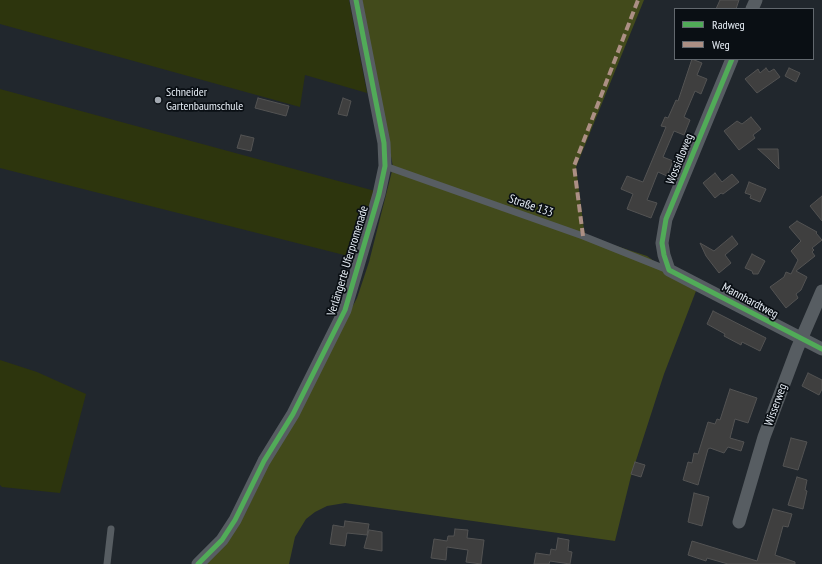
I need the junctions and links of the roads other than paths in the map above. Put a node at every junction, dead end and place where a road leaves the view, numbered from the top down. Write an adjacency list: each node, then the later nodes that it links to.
1 (356, 0): 3 (street, Verlängerte Uferpromenade)
2 (732, 60): 4 (street, Wossidloweg)
3 (385, 166): 4 (lane, Straße 133); 11 (street, Verlängerte Uferpromenade)
4 (669, 270): 6 (street, Mannhardtweg)
5 (822, 291): 6 (street, Wisserweg)
6 (802, 339): 7 (street, Mannhardtweg); 8 (street, Wisserweg)
7 (822, 350)
8 (739, 522)
9 (110, 529): 10 (lane)
10 (107, 564)
11 (198, 564)

